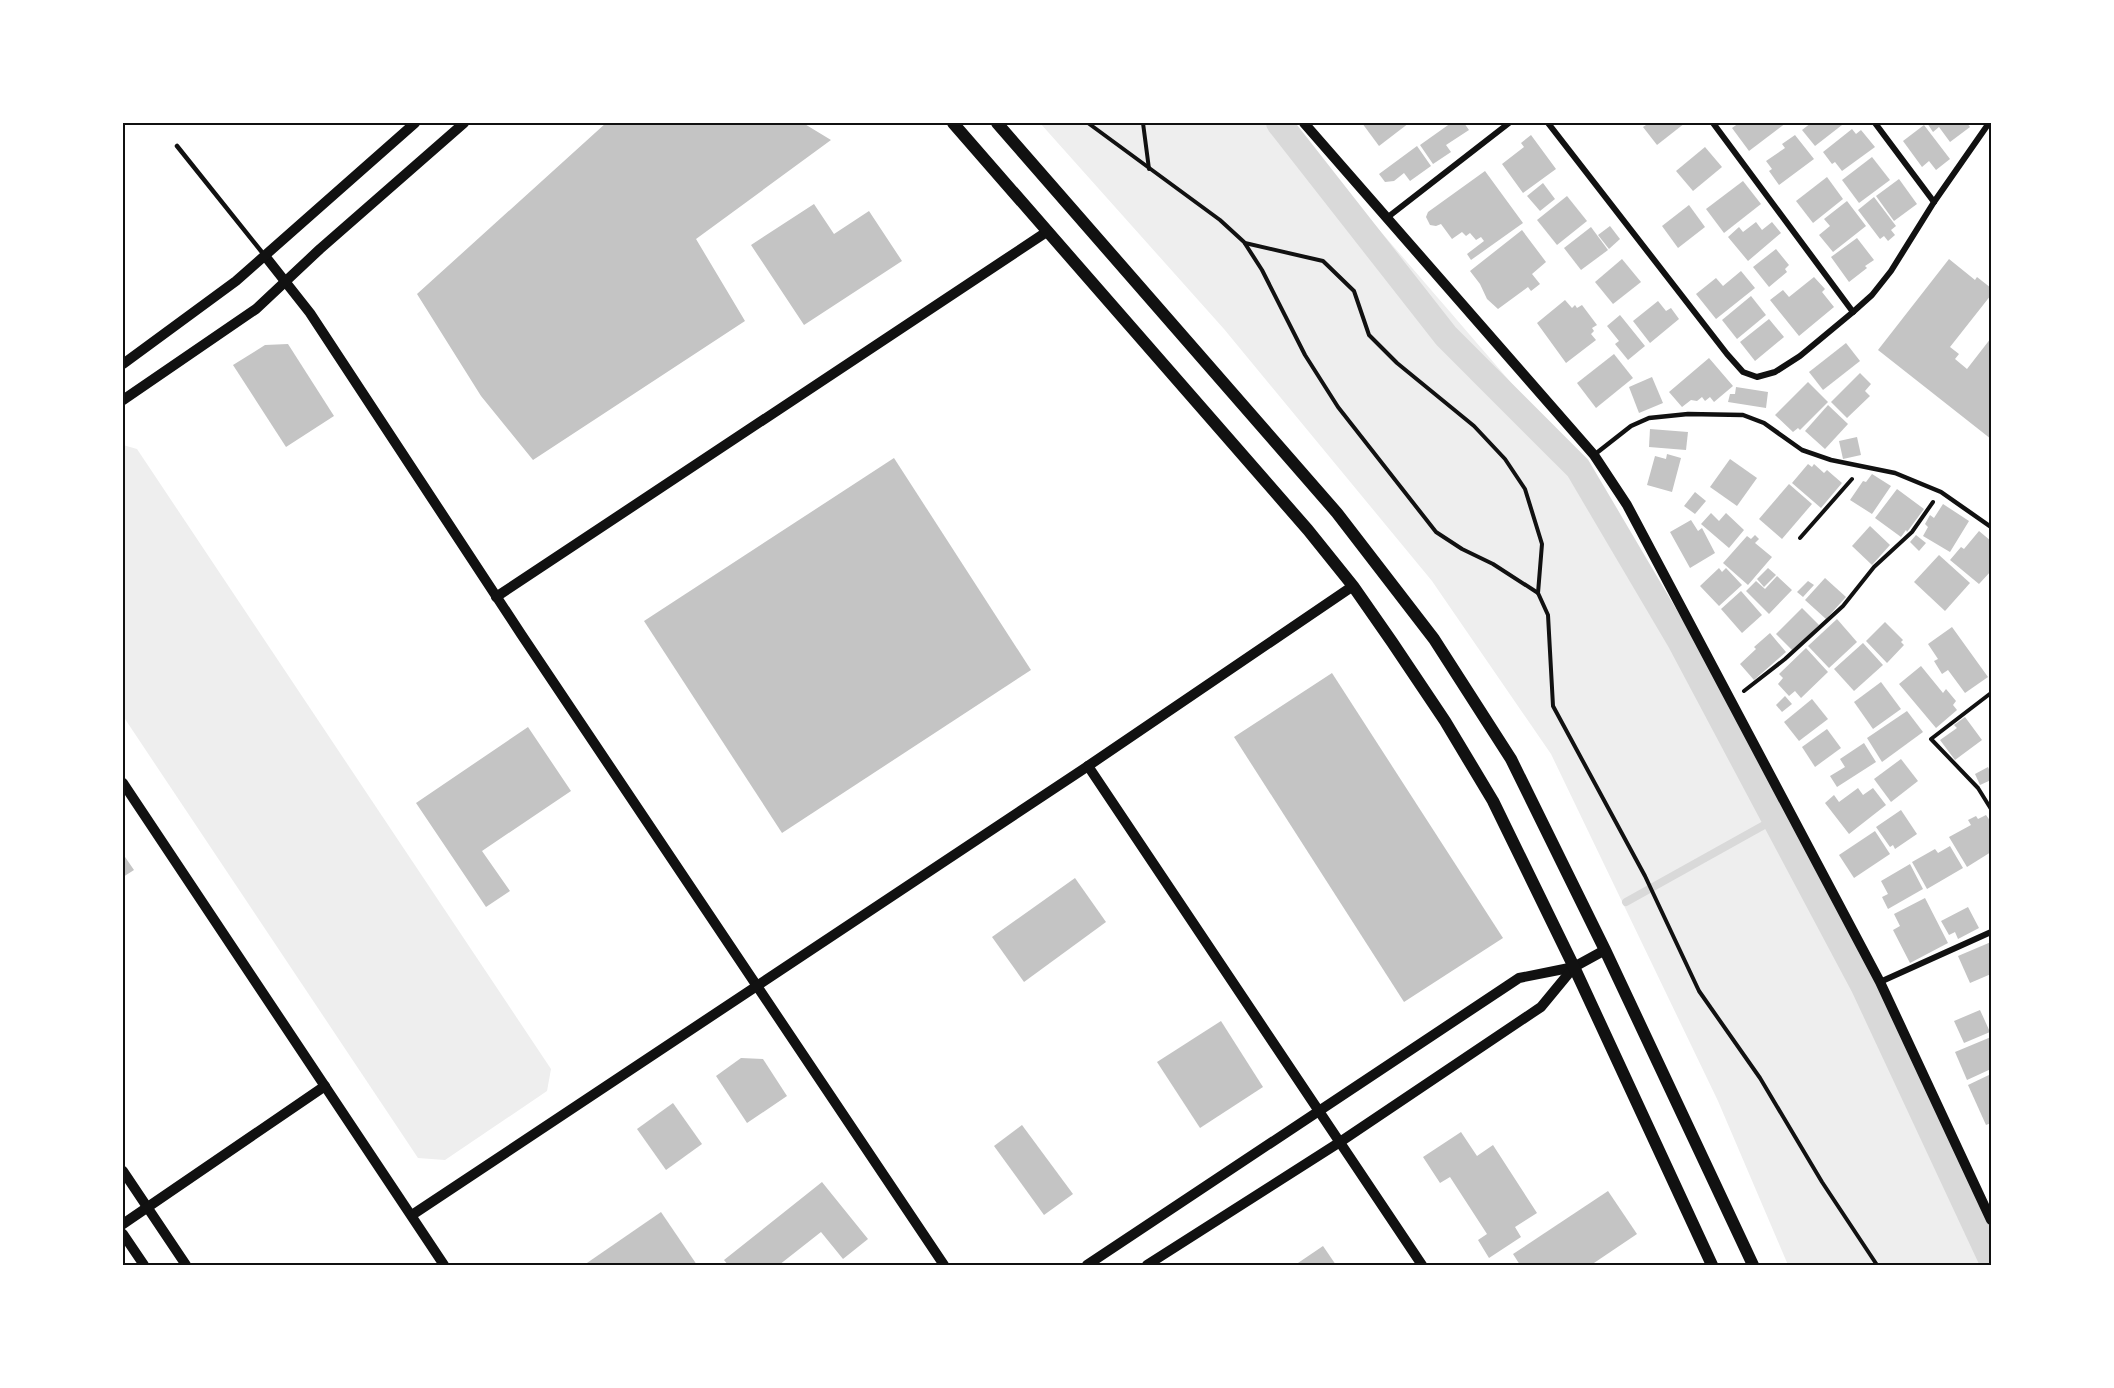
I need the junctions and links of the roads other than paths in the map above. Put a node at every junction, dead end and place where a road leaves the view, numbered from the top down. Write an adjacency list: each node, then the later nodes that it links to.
1 (415, 123): 15 (street)
2 (464, 123): 16 (street)
3 (953, 123): 14 (main road)
4 (997, 123): 27 (main road)
5 (1304, 123): 13 (street)
6 (1509, 123): 13 (street)
7 (1548, 123): 17 (street)
8 (1713, 123): 17 (street)
9 (1875, 123): 12 (street)
10 (1989, 123): 12 (street)
11 (177, 146): 15 (lane)
12 (1934, 202): 17 (street)
13 (1388, 217): 20 (street)
14 (1047, 231): 22 (main road); 23 (street)
15 (265, 256): 16 (street); 18 (street)
16 (284, 281): 19 (street); 23 (street)
17 (1853, 312)
18 (123, 364)
19 (123, 400)
20 (1594, 455): 21 (lane); 29 (street)
21 (1991, 527)
22 (1353, 586): 24 (street); 28 (main road)
23 (496, 597): 30 (street)
24 (1088, 766): 30 (street); 32 (street)
25 (123, 783): 31 (street)
26 (1991, 932): 29 (street)
27 (1605, 950): 28 (street); 48 (main road)
28 (1574, 967): 32 (street); 33 (street); 47 (main road)
29 (1880, 982): 37 (street)
30 (758, 986): 36 (street); 43 (street)
31 (325, 1086): 35 (street); 36 (street)
32 (1318, 1110): 33 (street); 44 (street)
33 (1340, 1142): 45 (street); 46 (street)
34 (123, 1171): 35 (street)
35 (147, 1206): 38 (street); 41 (street)
36 (412, 1215): 42 (street)
37 (1991, 1220)
38 (123, 1224)
39 (123, 1234): 40 (street)
40 (144, 1265)
41 (186, 1265)
42 (444, 1265)
43 (944, 1265)
44 (1087, 1265)
45 (1147, 1265)
46 (1422, 1265)
47 (1712, 1265)
48 (1753, 1265)

